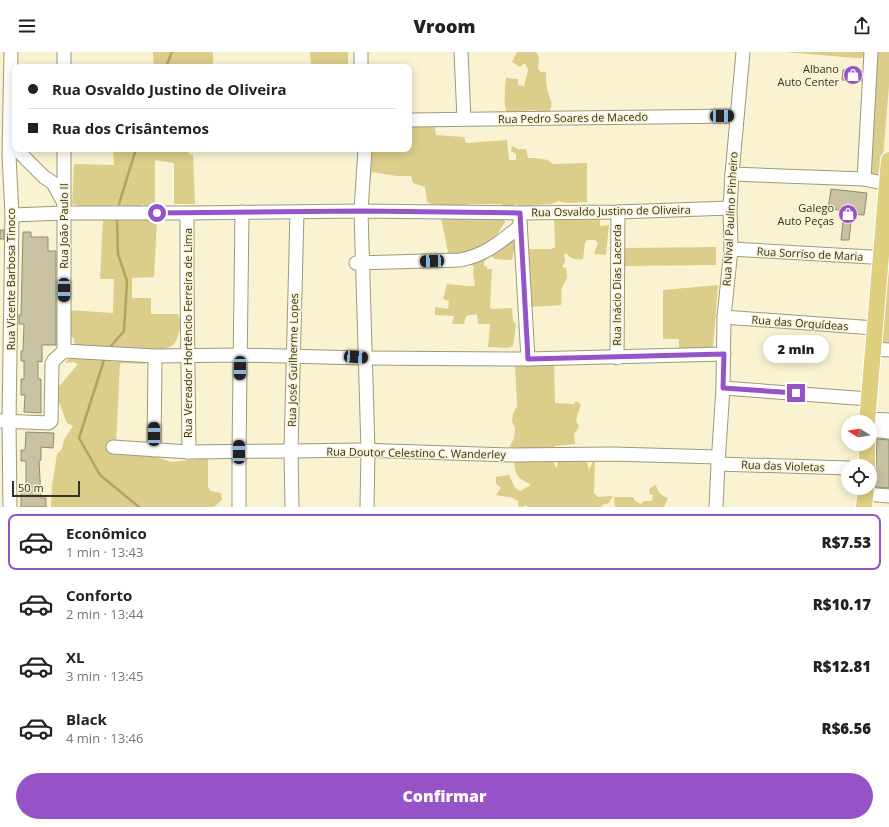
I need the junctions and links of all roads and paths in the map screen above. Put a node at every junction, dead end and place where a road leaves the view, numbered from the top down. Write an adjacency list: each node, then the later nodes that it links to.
1 (11, 52): 15 (street, Rua Vicente Barbosa Tinoco)
2 (64, 52): 8 (street)
3 (361, 52): 9 (street)
4 (367, 52): 10 (street)
5 (460, 52): 12 (street)
6 (744, 52): 11 (street, Rua Nival Paulino Pinheiro)
7 (871, 52): 22 (street)
8 (64, 64)
9 (361, 64)
10 (367, 64)
11 (737, 116): 12 (street, Rua Pedro Soares de Macedo); 21 (street, Rua Nival Paulino Pinheiro)
12 (464, 119): 13 (street, Rua Pedro Soares de Macedo)
13 (412, 120)
14 (0, 125): 15 (street)
15 (10, 149): 31 (street, Rua Vicente Barbosa Tinoco)
16 (15, 152): 24 (street)
17 (64, 152): 24 (street, Rua João Paulo II)
18 (359, 152): 26 (street)
19 (365, 152): 26 (street)
20 (889, 160): 23 (main road)
21 (732, 174): 22 (street); 25 (street, Rua Nival Paulino Pinheiro)
22 (864, 179): 23 (street)
23 (887, 184): 34 (main road)
24 (64, 208): 30 (street, Rua Osvaldo Justino de Oliveira); 31 (street, Rua Osvaldo Justino de Oliveira); 39 (street, Rua João Paulo II)
25 (730, 208): 29 (street, Rua Osvaldo Justino de Oliveira); 33 (street, Rua Nival Paulino Pinheiro)
26 (358, 211): 28 (street, Rua Osvaldo Justino de Oliveira); 32 (street, Rua Osvaldo Justino de Oliveira); 35 (street)
27 (242, 212): 28 (street, Rua Osvaldo Justino de Oliveira); 30 (street, Rua Osvaldo Justino de Oliveira); 42 (street)
28 (297, 212): 44 (street, Rua José Guilherme Lopes)
29 (618, 212): 32 (street, Rua Osvaldo Justino de Oliveira); 46 (street, Rua Inácio Dias Lacerda)
30 (187, 213): 41 (street, Rua Vereador Hortêncio Ferreira de Lima)
31 (12, 215): 52 (street, Rua Vicente Barbosa Tinoco)
32 (520, 220): 35 (street); 47 (street)
33 (731, 249): 34 (street, Rua Sorriso de Maria); 36 (street, Rua Nival Paulino Pinheiro)
34 (885, 258): 37 (main road)
35 (359, 263): 45 (street)
36 (724, 317): 37 (street, Rua das Orquídeas); 40 (street, Rua Nival Paulino Pinheiro)
37 (875, 328): 38 (main road)
38 (882, 349): 49 (main road)
39 (60, 354): 43 (street); 52 (street, Rua João Paulo II)
40 (724, 354): 46 (street); 48 (street, Rua Nival Paulino Pinheiro)
41 (189, 355): 42 (street); 43 (street); 59 (street, Rua Vereador Hortêncio Ferreira de Lima)
42 (240, 355): 44 (street); 60 (street)
43 (155, 356): 57 (street)
44 (293, 356): 45 (street); 61 (street, Rua José Guilherme Lopes)
45 (360, 358): 47 (street); 58 (street)
46 (617, 358): 47 (street)
47 (528, 359)
48 (723, 388): 49 (street); 62 (street, Rua Nival Paulino Pinheiro)
49 (869, 399): 50 (main road)
50 (868, 415)
51 (889, 420): 53 (street)
52 (5, 421): 66 (street, Rua Vicente Barbosa Tinoco)
53 (877, 422)
54 (877, 427): 55 (street)
55 (889, 432)
56 (113, 447): 57 (street, Rua Doutor Celestino C. Wanderley)
57 (154, 450): 59 (street, Rua Doutor Celestino C. Wanderley)
58 (363, 450): 61 (street, Rua Doutor Celestino C. Wanderley); 62 (street, Rua Doutor Celestino C. Wanderley); 69 (street); 70 (street)
59 (189, 452): 60 (street, Rua Doutor Celestino C. Wanderley)
60 (239, 452): 61 (street, Rua Doutor Celestino C. Wanderley); 67 (street)
61 (291, 452): 68 (street, Rua José Guilherme Lopes)
62 (718, 461): 63 (street, Rua das Violetas); 71 (street, Rua Nival Paulino Pinheiro)
63 (841, 468)
64 (865, 496): 65 (street)
65 (889, 496)
66 (10, 507)
67 (239, 507)
68 (292, 507)
69 (359, 507)
70 (368, 507)
71 (716, 507)

